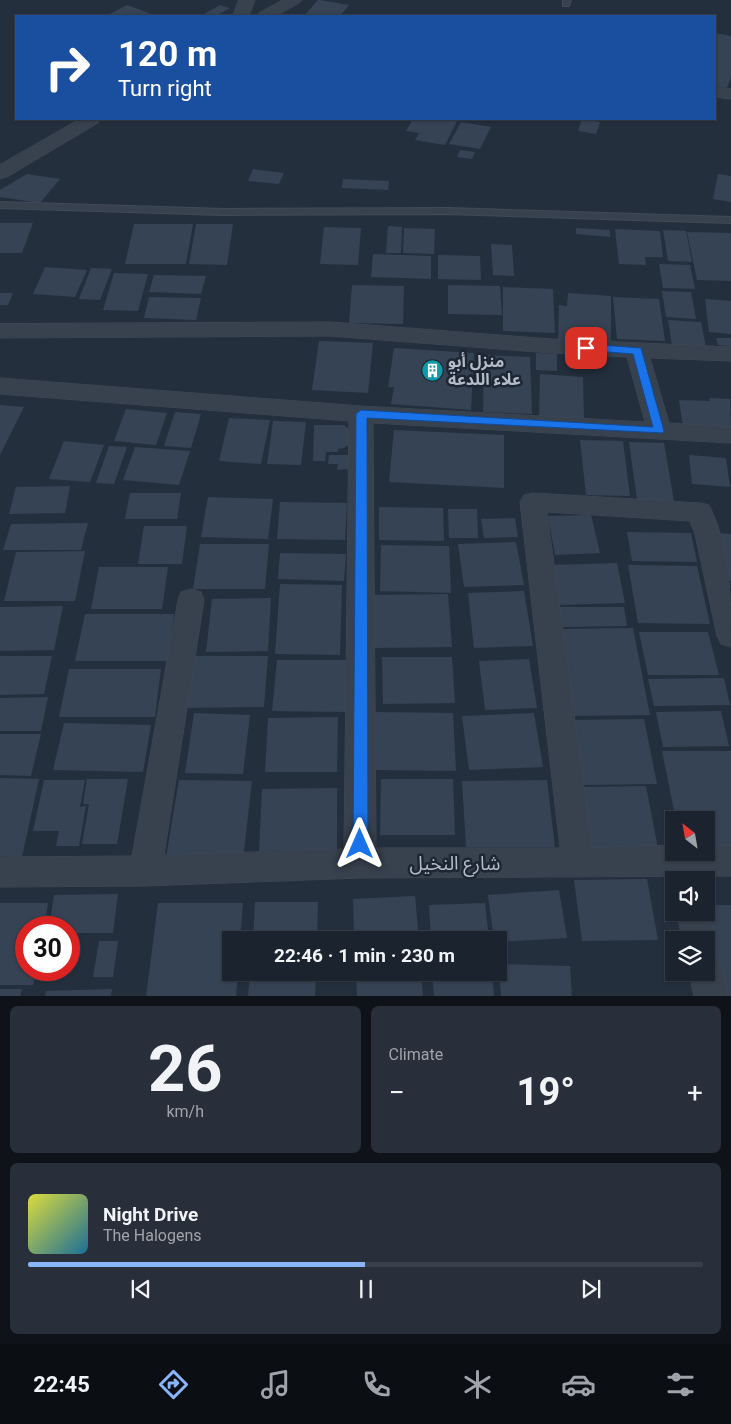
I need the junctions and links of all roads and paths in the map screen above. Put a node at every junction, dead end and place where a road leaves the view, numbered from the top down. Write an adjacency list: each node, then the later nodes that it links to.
1 (247, 0): 3 (street)
2 (294, 0): 4 (street)
3 (241, 15)
4 (267, 15)
5 (716, 92): 6 (street)
6 (731, 94)
7 (90, 120): 8 (street)
8 (0, 173)
9 (0, 205): 10 (lane)
10 (731, 220)
11 (0, 331): 12 (street)
12 (637, 350): 13 (street); 16 (street)
13 (731, 354)
14 (0, 386): 15 (street)
15 (361, 414): 16 (street); 21 (street)
16 (659, 431): 17 (street)
17 (731, 435)
18 (192, 600): 24 (street)
19 (731, 636): 22 (street)
20 (731, 861): 23 (street, شارع النخيل)
21 (360, 863): 22 (street, شارع النخيل); 24 (street, شارع النخيل)
22 (578, 863): 23 (street, شارع النخيل)
23 (685, 870)
24 (145, 871): 25 (street, شارع النخيل)
25 (0, 872)
26 (708, 981): 27 (street)
27 (711, 996)

